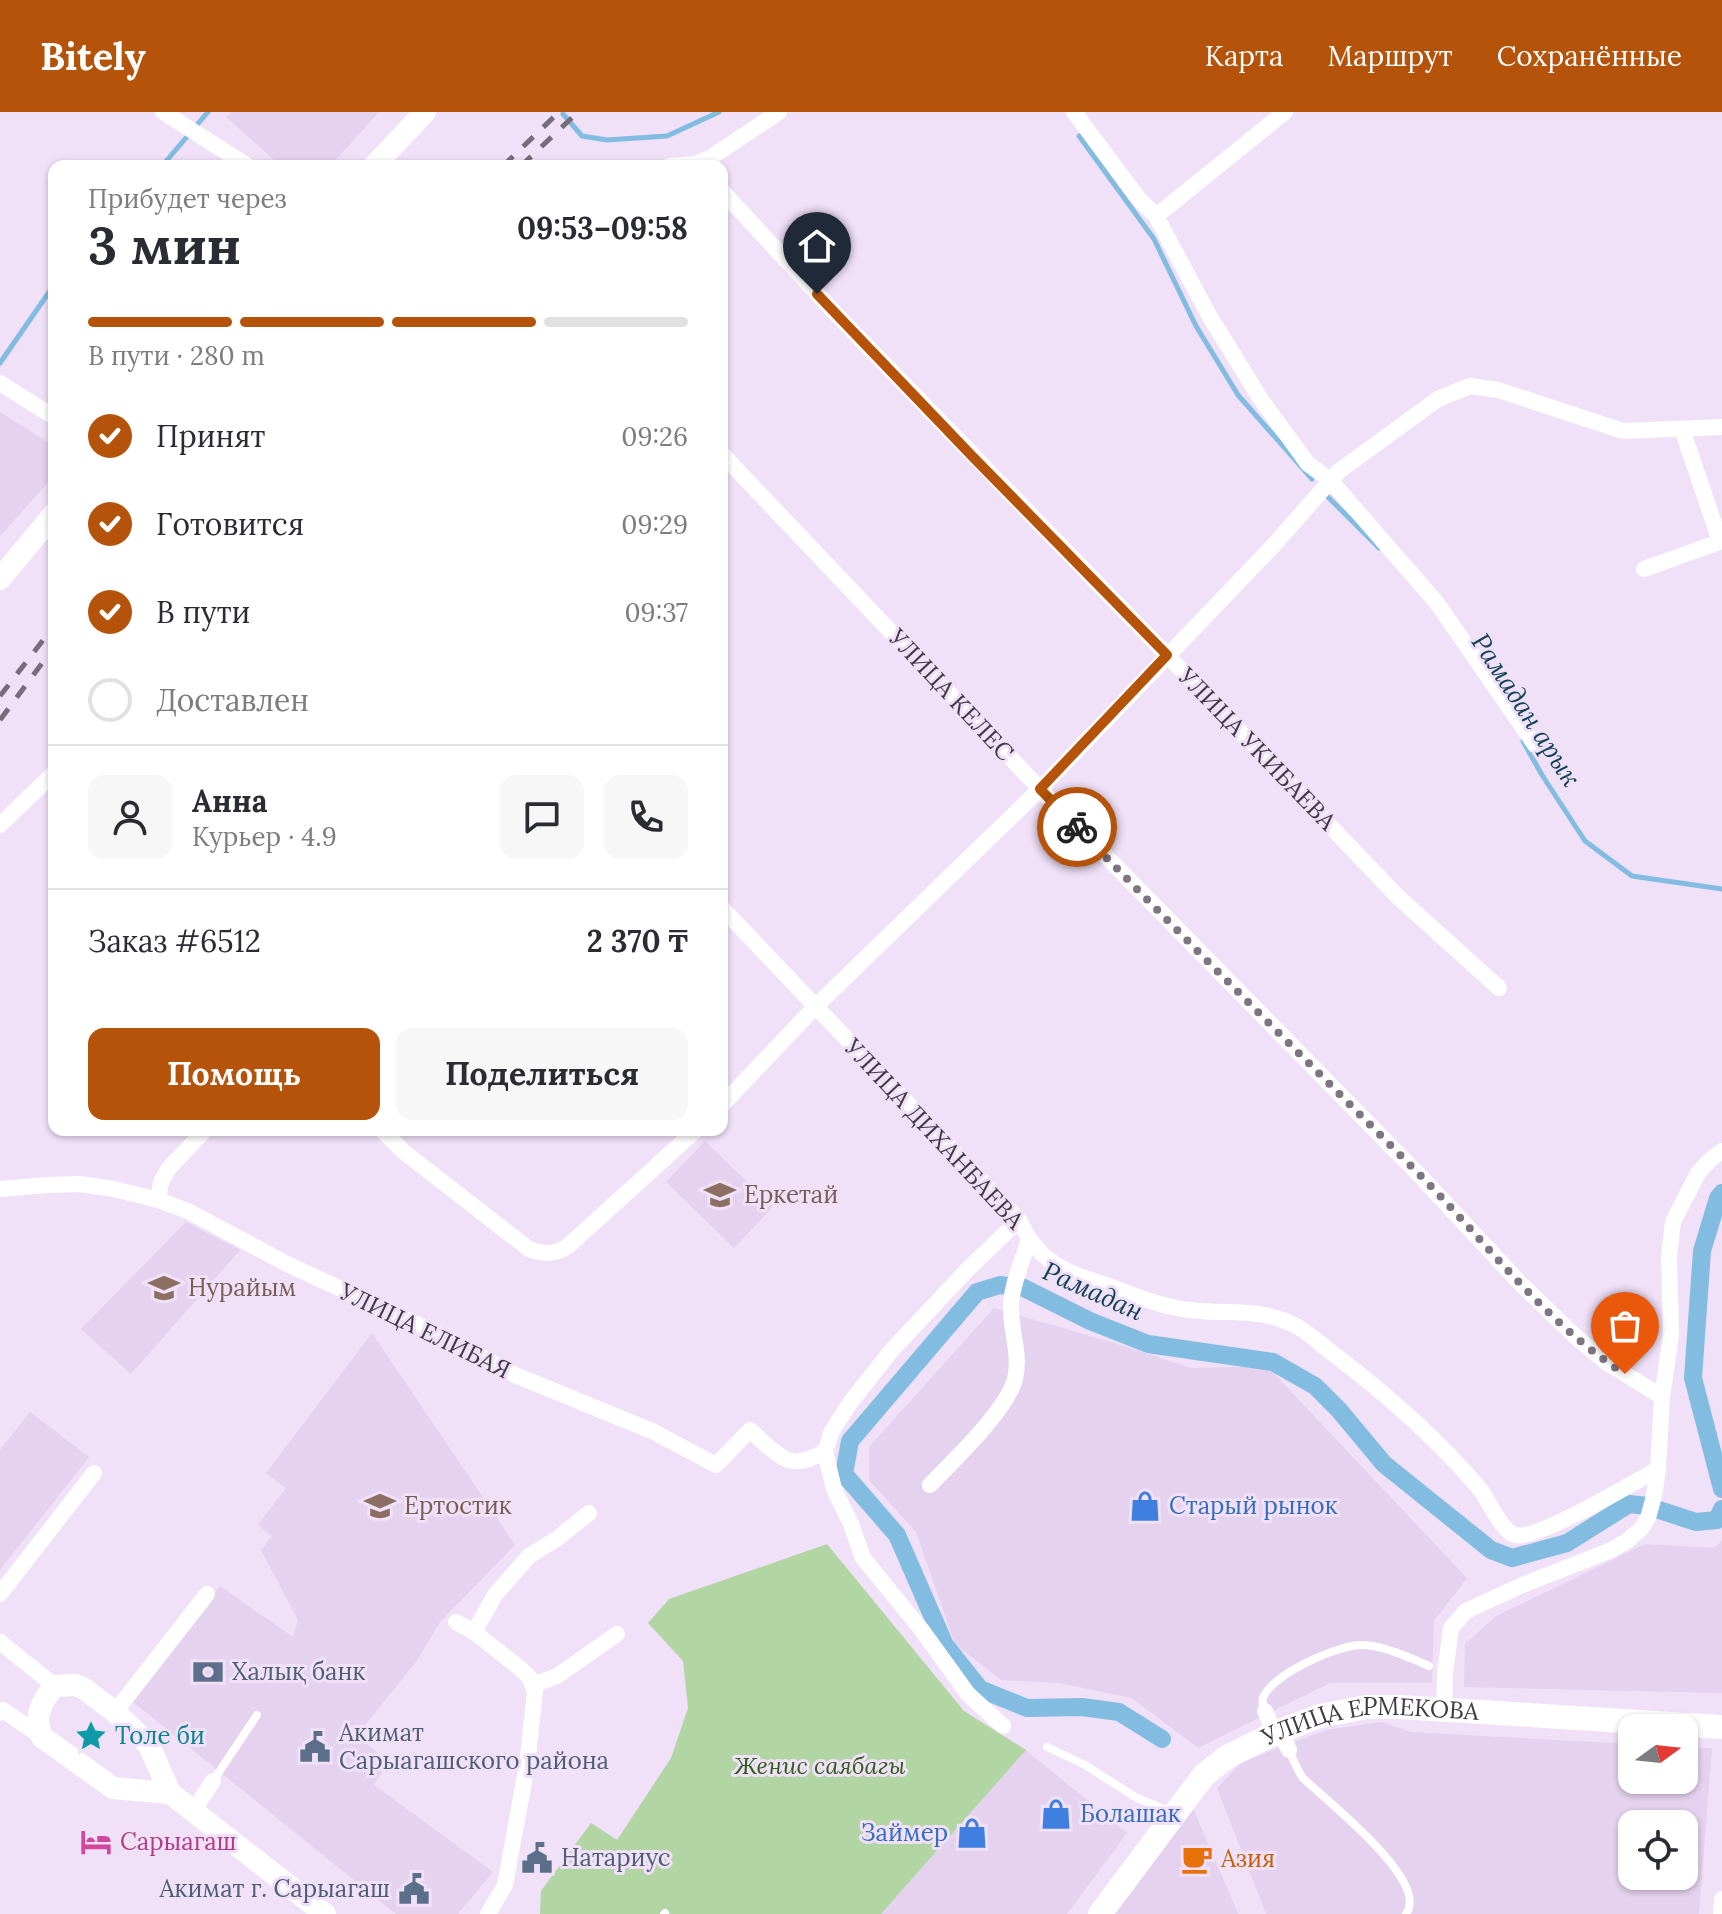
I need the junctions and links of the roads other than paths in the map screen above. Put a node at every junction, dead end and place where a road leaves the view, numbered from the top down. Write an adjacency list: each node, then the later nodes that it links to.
1 (425, 112): 7 (street)
2 (779, 112): 8 (street)
3 (1074, 112): 10 (street)
4 (1285, 112): 10 (street)
5 (170, 116): 6 (street)
6 (239, 160)
7 (380, 160)
8 (705, 160)
9 (728, 197): 21 (street, УЛИЦА УКИБАЕВА)
10 (1156, 216): 16 (street)
11 (4, 386): 12 (street)
12 (48, 413)
13 (1722, 427): 14 (street)
14 (1682, 429): 16 (street); 18 (street)
15 (728, 460): 24 (street, УЛИЦА КЕЛЕС)
16 (1334, 475): 21 (street); 22 (street)
17 (48, 521): 20 (street)
18 (1721, 541): 19 (street)
19 (1644, 569)
20 (0, 579)
21 (1167, 655): 24 (street); 27 (street, УЛИЦА УКИБАЕВА)
22 (1535, 745)
23 (48, 779): 25 (street)
24 (1040, 789): 28 (street); 38 (street, УЛИЦА КЕЛЕС)
25 (0, 825)
26 (728, 914): 28 (street, УЛИЦА ДИХАНБАЕВА)
27 (1499, 988)
28 (815, 1007): 29 (street); 36 (street, УЛИЦА ДИХАНБАЕВА)
29 (728, 1099)
30 (199, 1136): 35 (street)
31 (388, 1136): 32 (street)
32 (689, 1136)
33 (1722, 1151): 38 (street)
34 (0, 1189): 35 (street, УЛИЦА ЕЛИБАЯ)
35 (158, 1200): 39 (street, УЛИЦА ЕЛИБАЯ)
36 (1019, 1220): 37 (street, УЛИЦА ДИХАНБАЕВА); 39 (street)
37 (1029, 1239): 40 (street, УЛИЦА ДИХАНБАЕВА); 42 (street)
38 (1662, 1397): 40 (street)
39 (825, 1452): 58 (street)
40 (1658, 1469): 51 (street)
41 (94, 1473): 44 (street)
42 (930, 1485)
43 (589, 1513): 47 (street)
44 (0, 1594)
45 (207, 1594): 55 (street)
46 (456, 1622): 47 (street)
47 (474, 1632): 52 (street)
48 (617, 1634): 52 (street)
49 (0, 1642): 53 (street)
50 (1429, 1666): 51 (street); 60 (lane)
51 (1445, 1673): 54 (street)
52 (533, 1685): 71 (street)
53 (55, 1686): 55 (street); 61 (street)
54 (1444, 1711): 59 (main road, УЛИЦА ЕРМЕКОВА); 60 (main road, УЛИЦА ЕРМЕКОВА)
55 (115, 1712): 62 (street)
56 (0, 1713): 61 (street)
57 (257, 1715): 64 (lane)
58 (1003, 1726)
59 (1722, 1727)
60 (1277, 1732): 68 (main road, УЛИЦА ЕРМЕКОВА); 73 (lane)
61 (42, 1737): 65 (street)
62 (146, 1740): 65 (street); 66 (street)
63 (1047, 1747): 68 (lane)
64 (213, 1781): 67 (street)
65 (113, 1788): 66 (street)
66 (170, 1793): 67 (street)
67 (193, 1811): 70 (street)
68 (1174, 1813): 72 (main road, УЛИЦА ЕРМЕКОВА)
69 (1722, 1899): 74 (street)
70 (325, 1914)
71 (488, 1914)
72 (1100, 1914)
73 (1406, 1914)
74 (1721, 1914)

